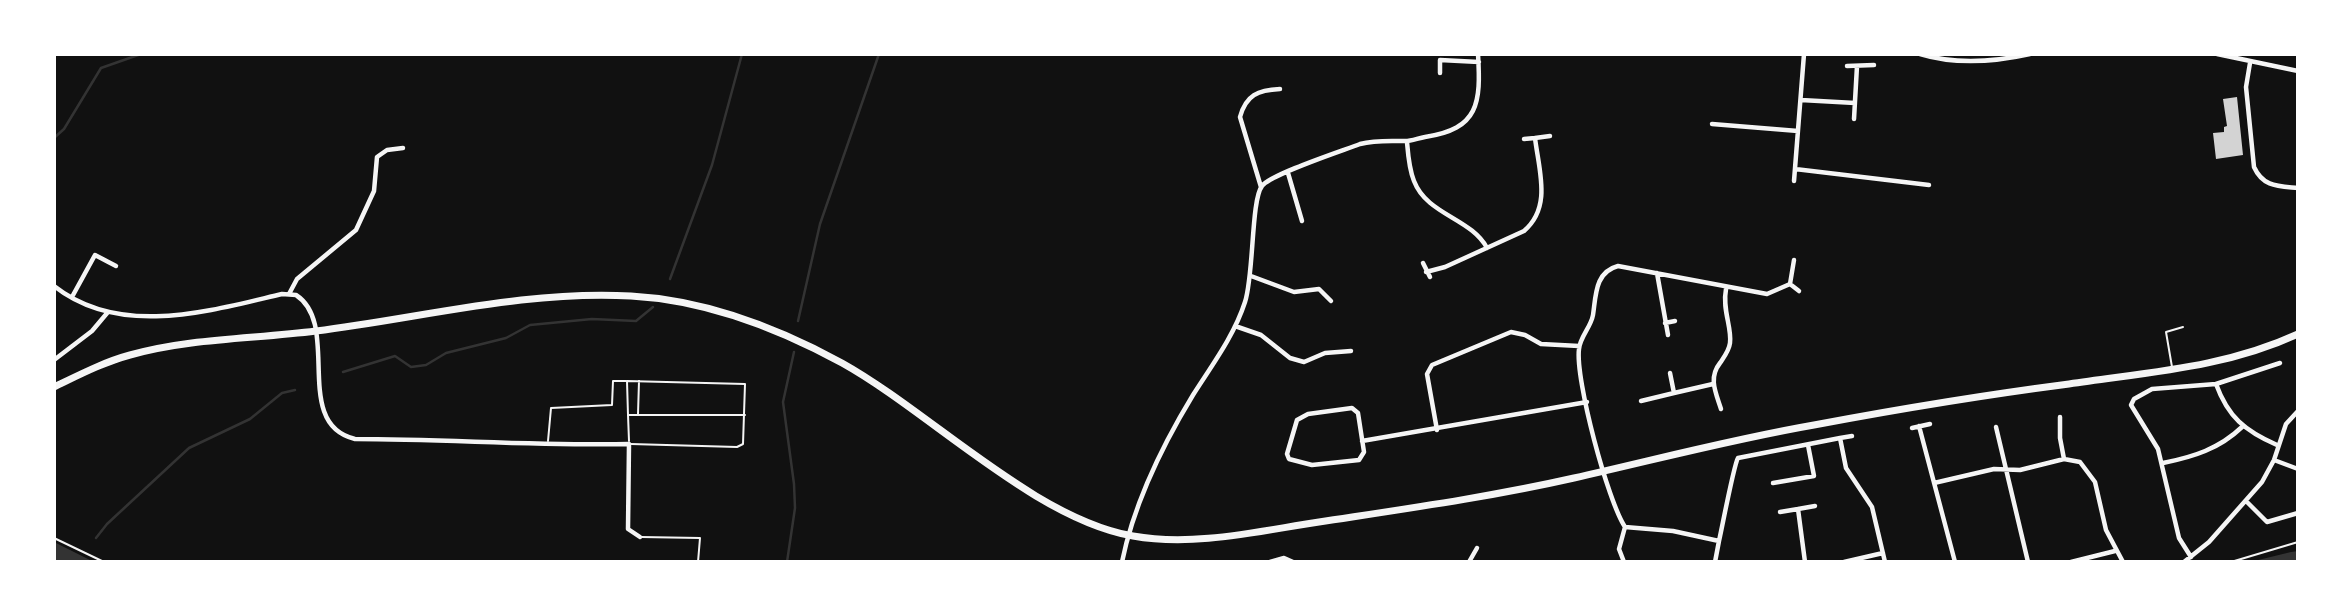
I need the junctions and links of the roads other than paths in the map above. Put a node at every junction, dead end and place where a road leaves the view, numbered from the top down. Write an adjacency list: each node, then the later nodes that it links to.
1 (1478, 54): 6 (street)
2 (1804, 54): 14 (street)
3 (1920, 54): 4 (street)
4 (2030, 54)
5 (2217, 54): 7 (street)
6 (1479, 62): 12 (street); 22 (street)
7 (2250, 63): 11 (street); 29 (street)
8 (1874, 65): 10 (street)
9 (1847, 66): 10 (street)
10 (1857, 66): 15 (street)
11 (2298, 71)
12 (1440, 73)
13 (1280, 89): 28 (street)
14 (1801, 100): 15 (street); 18 (street)
15 (1854, 103): 16 (street)
16 (1854, 119)
17 (1712, 124): 18 (street)
18 (1798, 131): 24 (street)
19 (1550, 136): 20 (street)
20 (1535, 138): 21 (street); 31 (street)
21 (1524, 139)
22 (1407, 142): 25 (street); 31 (street)
23 (403, 148): 43 (street)
24 (1795, 169): 26 (street); 27 (street)
25 (1288, 173): 28 (street); 30 (street)
26 (1794, 181)
27 (1929, 186)
28 (1261, 187): 37 (street)
29 (2298, 188)
30 (1302, 221)
31 (1487, 248): 35 (street)
32 (1794, 261): 39 (street)
33 (1423, 263): 35 (street)
34 (116, 266): 44 (street)
35 (1426, 272): 38 (street)
36 (1657, 273): 41 (street); 48 (street); 54 (street)
37 (1251, 276): 45 (street); 49 (street)
38 (1430, 277)
39 (1790, 284): 41 (street); 42 (street)
40 (54, 286): 44 (street)
41 (1726, 289): 62 (street)
42 (1799, 292)
43 (289, 294): 46 (street); 51 (street)
44 (72, 297): 46 (street)
45 (1331, 301)
46 (108, 312): 56 (street)
47 (1675, 321): 48 (street)
48 (1665, 323): 53 (street)
49 (1235, 326): 55 (street); 101 (street)
50 (2183, 327): 58 (lane)
51 (315, 331): 64 (main road); 86 (street); 101 (main road)
52 (2298, 334): 58 (main road)
53 (1668, 335)
54 (1579, 346): 67 (street); 79 (street)
55 (1351, 351)
56 (54, 360)
57 (2280, 363): 63 (street)
58 (2173, 372): 92 (main road)
59 (1670, 373): 65 (street)
60 (627, 381): 61 (lane); 70 (lane); 86 (lane)
61 (639, 381): 71 (lane); 72 (lane)
62 (1713, 384): 65 (street); 68 (street)
63 (2216, 384): 77 (street); 89 (street)
64 (54, 387)
65 (1675, 393): 66 (street)
66 (1642, 401)
67 (1587, 402): 79 (street); 92 (street)
68 (1721, 409)
69 (2298, 411): 85 (street)
70 (628, 415): 71 (lane); 83 (lane)
71 (638, 415): 72 (lane)
72 (745, 415): 83 (lane)
73 (2060, 417): 87 (street)
74 (1930, 424): 75 (street)
75 (1919, 426): 78 (street); 94 (street)
76 (1996, 427): 90 (street)
77 (2242, 427): 85 (street); 89 (street)
78 (1912, 428)
79 (1437, 430): 82 (street)
80 (1852, 436): 81 (street)
81 (1840, 439): 84 (street); 106 (street)
82 (1362, 441): 82 (street)
83 (629, 444): 86 (street); 102 (street)
84 (1808, 445): 93 (street); 103 (street)
85 (2277, 445): 88 (street)
86 (548, 446)
87 (2064, 459): 90 (street); 105 (street)
88 (2274, 460): 91 (street); 95 (street)
89 (2163, 463): 107 (street)
90 (2004, 469): 94 (street); 119 (street)
91 (2298, 469)
92 (1601, 471): 100 (street); 101 (main road)
93 (1773, 483)
94 (1934, 483): 118 (street)
95 (2246, 501): 99 (street); 107 (street)
96 (1815, 506): 97 (street)
97 (1798, 509): 98 (street); 115 (street)
98 (1780, 512)
99 (2298, 513)
100 (1625, 527): 103 (street); 113 (street)
101 (1127, 536): 109 (street)
102 (640, 537): 108 (lane)
103 (1719, 541): 114 (street)
104 (1477, 548): 112 (street)
105 (2115, 551): 120 (street); 121 (street)
106 (1883, 553): 116 (street); 117 (street)
107 (2191, 557): 122 (street)
108 (698, 562)
109 (1122, 562)
110 (1270, 562): 111 (street)
111 (1293, 562)
112 (1469, 562)
113 (1623, 562)
114 (1716, 562)
115 (1805, 562)
116 (1844, 562)
117 (1885, 562)
118 (1955, 562)
119 (2028, 562)
120 (2071, 562)
121 (2123, 562)
122 (2184, 562)

